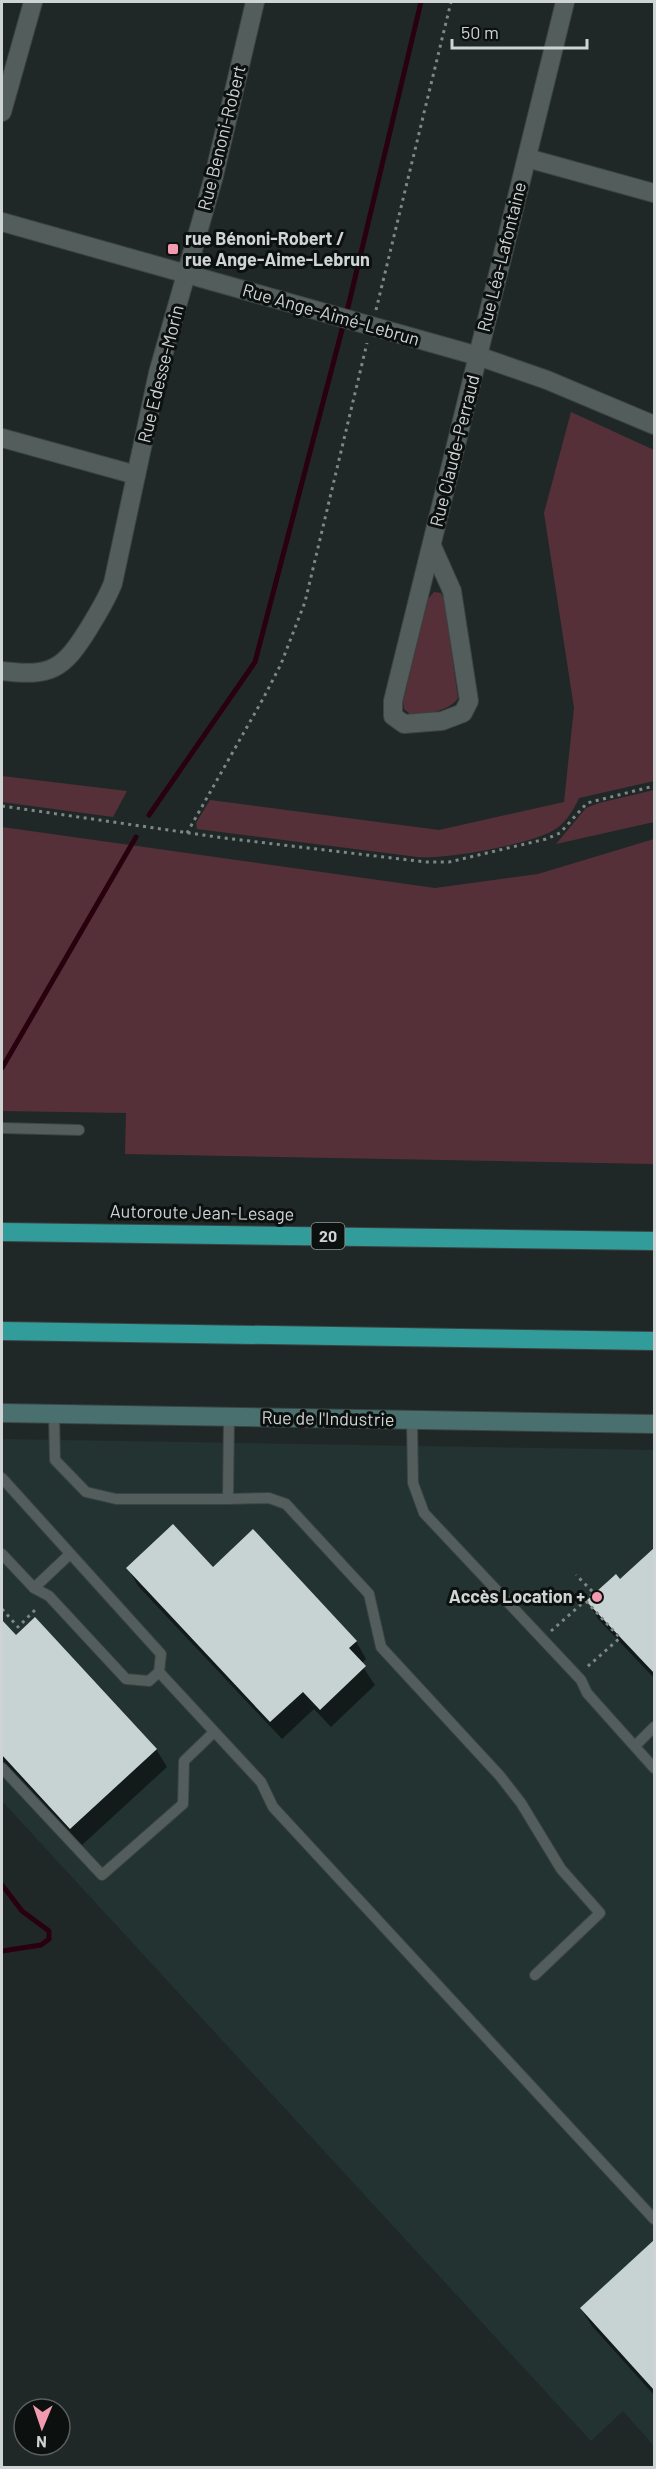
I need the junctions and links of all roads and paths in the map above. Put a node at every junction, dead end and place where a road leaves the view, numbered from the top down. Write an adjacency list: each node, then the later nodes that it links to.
1 (33, 2): 5 (street)
2 (255, 2): 9 (street, Rue Benoni-Robert)
3 (451, 2): 10 (path)
4 (565, 2): 6 (street, Rue Léa-Lafontaine)
5 (2, 112)
6 (527, 158): 7 (street, Rue Léa-Lafontaine); 11 (street, Rue Léa-Lafontaine)
7 (654, 193)
8 (2, 222): 9 (street, Rue Ange-Aimé-Lebrun)
9 (187, 274): 10 (street, Rue Ange-Aimé-Lebrun); 14 (street, Rue Edesse-Morin)
10 (371, 328): 11 (street, Rue Ange-Aimé-Lebrun); 19 (path)
11 (478, 356): 12 (street, Rue Ange-Aimé-Lebrun); 15 (street, Rue Claude-Perraud)
12 (654, 425)
13 (2, 438): 14 (street)
14 (136, 475): 16 (street, Rue Edesse-Morin)
15 (432, 546): 15 (street, Rue Claude-Perraud)
16 (2, 671)
17 (654, 786): 19 (path)
18 (2, 806): 19 (path)
19 (187, 833)
20 (2, 1128): 21 (lane)
21 (79, 1130)
22 (2, 1232): 23 (highway, Autoroute Jean-Lesage / 20)
23 (654, 1241)
24 (2, 1331): 25 (highway)
25 (654, 1341)
26 (2, 1413): 27 (street, Rue de l'Industrie)
27 (54, 1414): 28 (street, Rue de l'Industrie); 32 (lane)
28 (229, 1417): 29 (street, Rue de l'Industrie); 32 (lane)
29 (412, 1420): 30 (street, Rue de l'Industrie); 42 (lane)
30 (654, 1424)
31 (2, 1478): 34 (lane)
32 (228, 1498): 48 (lane)
33 (2, 1554): 36 (lane)
34 (70, 1554): 36 (lane); 41 (lane)
35 (576, 1575): 37 (path)
36 (34, 1588): 41 (lane)
37 (586, 1601): 40 (path); 42 (path)
38 (42, 1602): 39 (path)
39 (2, 1610)
40 (550, 1632)
41 (159, 1672): 44 (lane)
42 (577, 1676): 45 (lane)
43 (654, 1727): 45 (lane)
44 (214, 1732): 46 (lane); 49 (lane)
45 (634, 1746): 47 (lane)
46 (2, 1768)
47 (654, 1768)
48 (535, 1975)
49 (654, 2219)

